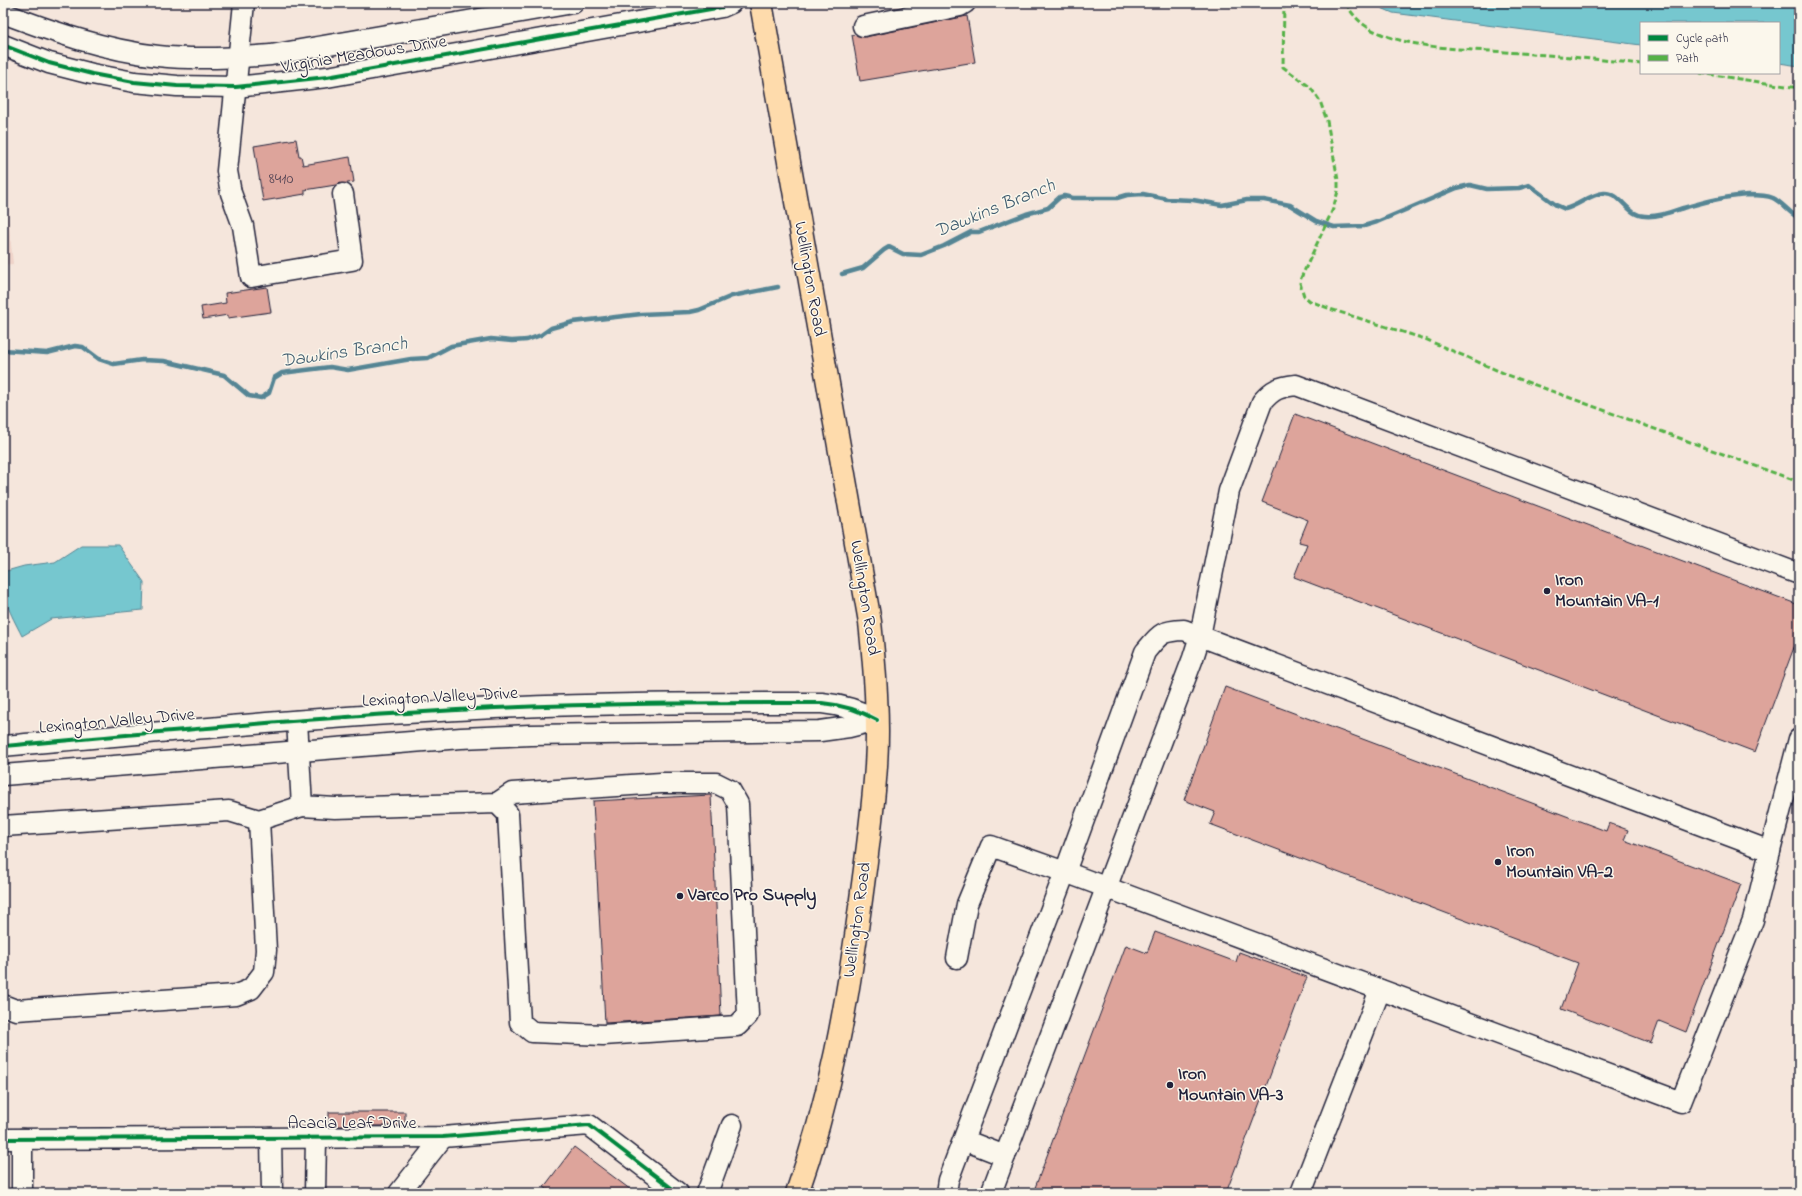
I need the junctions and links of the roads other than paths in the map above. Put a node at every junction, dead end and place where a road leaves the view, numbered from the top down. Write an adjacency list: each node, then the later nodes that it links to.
1 (244, 3): 9 (street)
2 (573, 3): 9 (street, Virginia Meadows Drive)
3 (731, 3): 10 (street, Virginia Meadows Drive)
4 (761, 3): 14 (main road, Wellington Road)
5 (965, 3): 7 (street)
6 (3, 13): 9 (street, Virginia Meadows Drive)
7 (863, 26)
8 (3, 45): 10 (street, Virginia Meadows Drive)
9 (238, 58): 10 (street)
10 (236, 87): 11 (street)
11 (344, 194)
12 (1799, 574): 13 (street)
13 (1200, 636): 24 (street); 25 (street); 26 (street)
14 (877, 720): 15 (street, Lexington Valley Drive); 18 (street); 43 (main road, Wellington Road)
15 (297, 721): 17 (street, Lexington Valley Drive); 18 (street)
16 (1799, 738): 24 (street)
17 (3, 746)
18 (300, 750): 19 (street); 21 (street)
19 (3, 775)
20 (497, 803): 20 (street); 21 (street)
21 (302, 806): 22 (street)
22 (259, 820): 23 (street); 29 (street)
23 (3, 826)
24 (1770, 851): 28 (street)
25 (1065, 872): 26 (street); 27 (street); 35 (street)
26 (1107, 888): 28 (street); 36 (street)
27 (957, 958)
28 (1380, 990): 46 (street)
29 (3, 1005)
30 (732, 1125): 42 (street)
31 (443, 1137): 33 (street, Acacia Leaf Drive); 40 (street); 41 (street, Acacia Leaf Drive)
32 (271, 1138): 33 (street, Acacia Leaf Drive); 34 (street, Acacia Leaf Drive); 38 (street)
33 (316, 1138): 39 (street)
34 (12, 1139): 37 (street)
35 (964, 1140): 36 (street); 44 (street)
36 (1005, 1156): 45 (street)
37 (22, 1193)
38 (272, 1193)
39 (315, 1193)
40 (398, 1193)
41 (678, 1193)
42 (707, 1193)
43 (797, 1193)
44 (946, 1193)
45 (991, 1193)
46 (1301, 1193)

